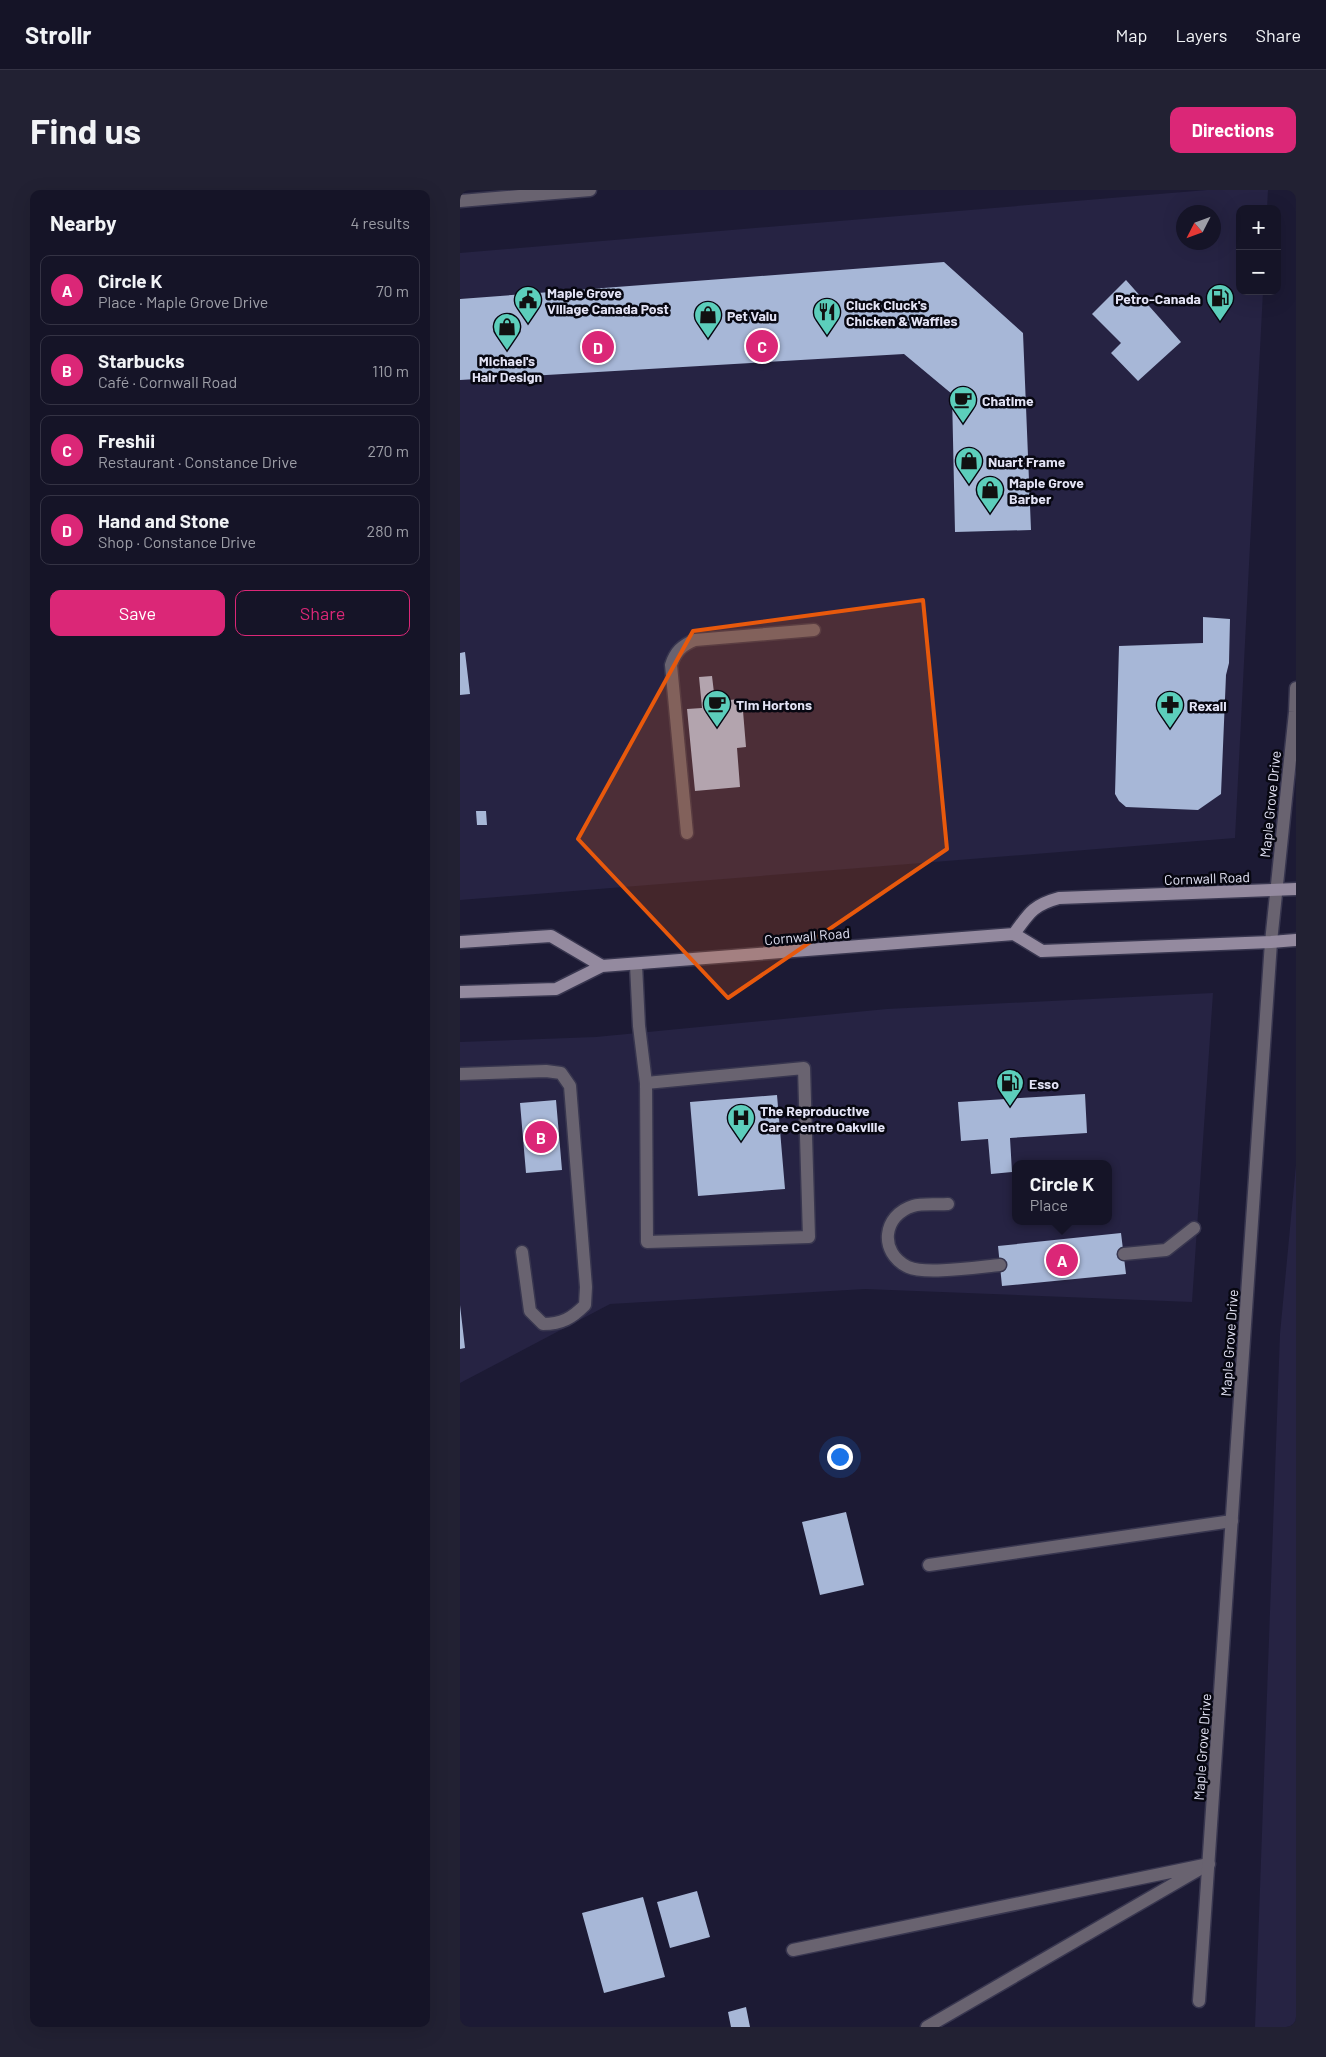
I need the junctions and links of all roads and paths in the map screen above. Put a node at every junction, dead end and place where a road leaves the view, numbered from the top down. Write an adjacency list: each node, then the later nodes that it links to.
1 (590, 190): 2 (street)
2 (460, 201)
3 (814, 630): 5 (street)
4 (1296, 688): 7 (street, Maple Grove Drive)
5 (687, 833)
6 (1296, 889): 7 (main road, Cornwall Road)
7 (1276, 891): 8 (main road, Cornwall Road); 11 (street, Maple Grove Drive)
8 (1014, 934): 11 (main road); 12 (main road, Cornwall Road)
9 (1296, 940): 11 (main road)
10 (460, 942): 13 (main road)
11 (1271, 942): 22 (street, Maple Grove Drive)
12 (636, 965): 13 (main road, Cornwall Road); 16 (street)
13 (602, 966): 14 (main road, Cornwall Road)
14 (460, 992)
15 (460, 1074): 19 (street)
16 (646, 1084): 16 (street)
17 (948, 1204): 21 (street)
18 (1194, 1228): 20 (street)
19 (522, 1252)
20 (1124, 1254)
21 (1000, 1265)
22 (1232, 1521): 23 (street); 24 (street, Maple Grove Drive)
23 (930, 1565)
24 (1209, 1864): 25 (street); 26 (street, Maple Grove Drive); 27 (street)
25 (793, 1950)
26 (1199, 2001)
27 (927, 2027)

